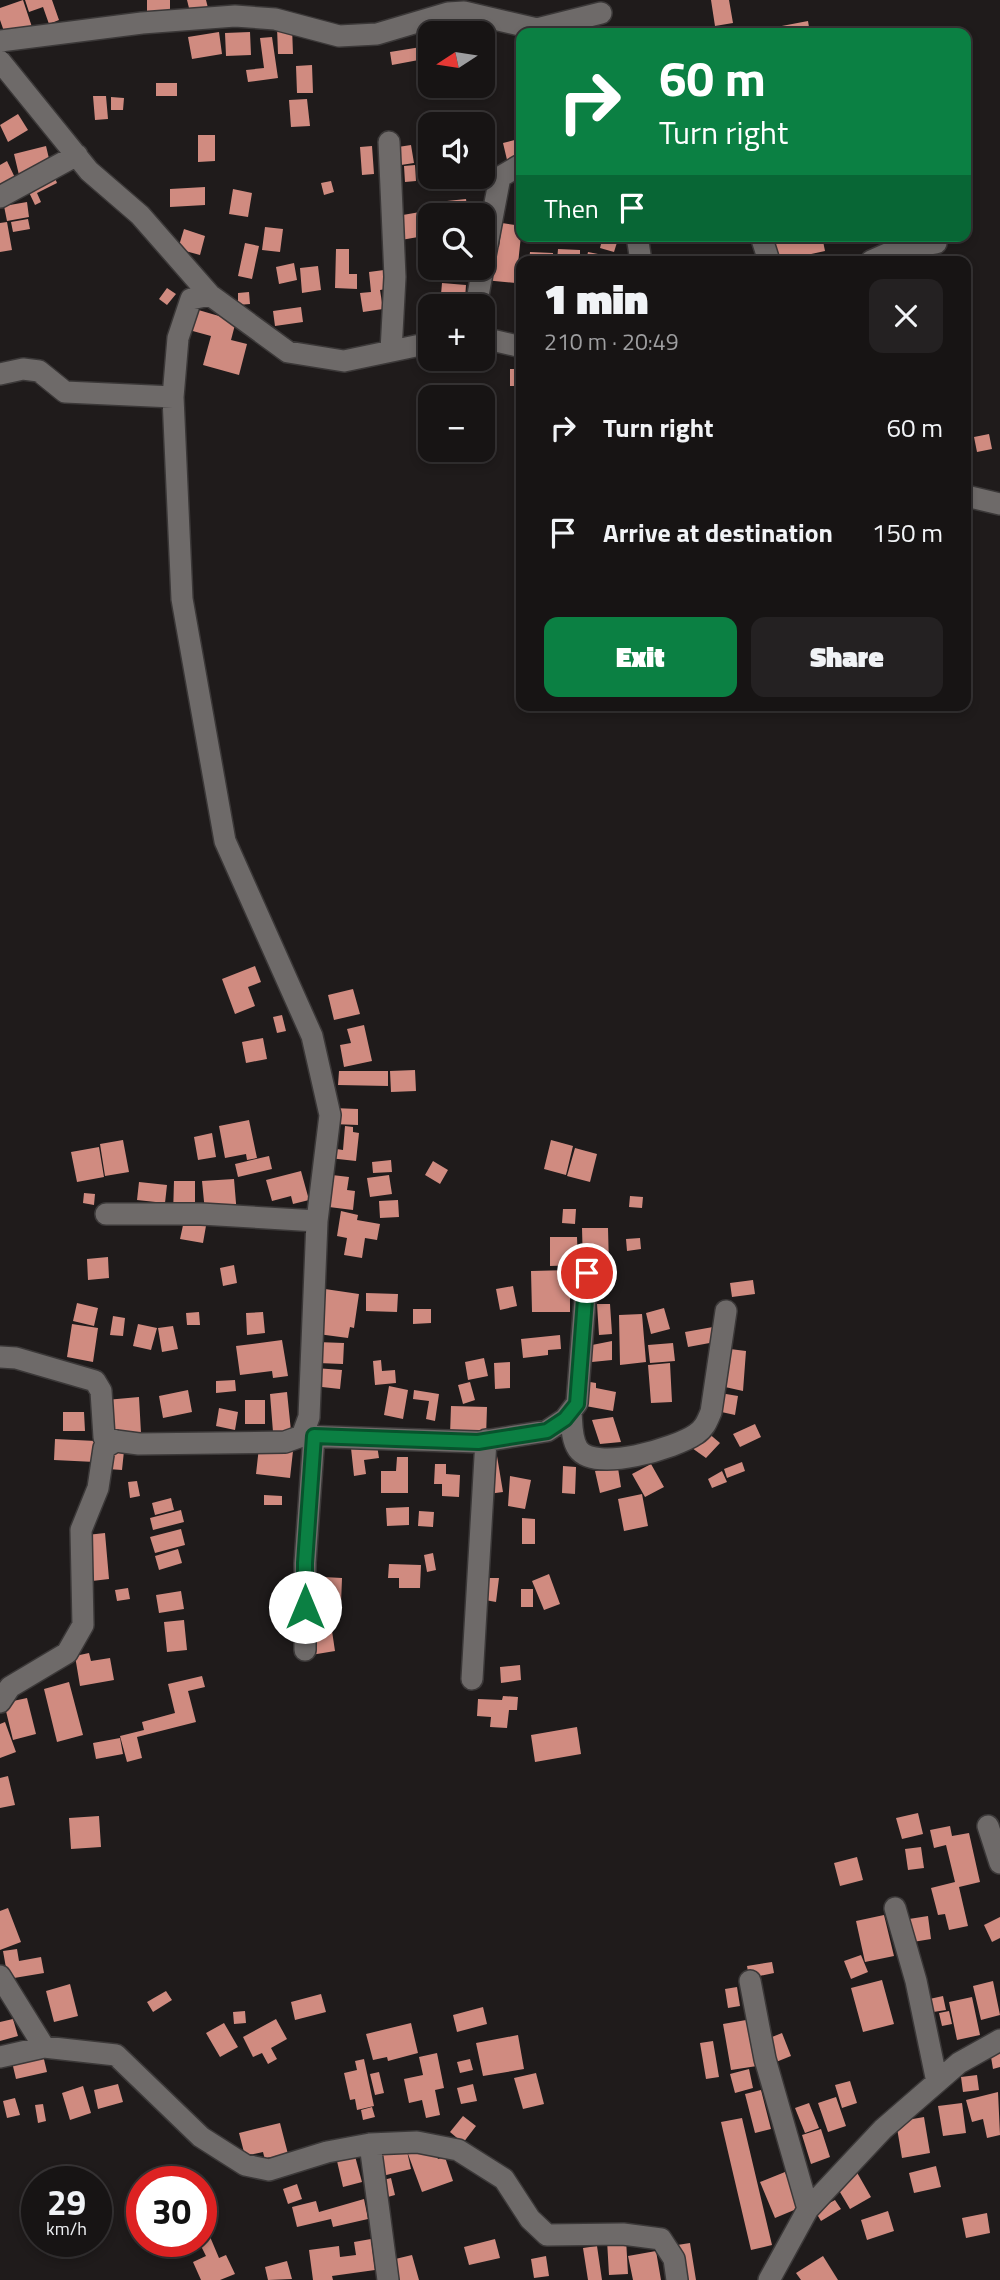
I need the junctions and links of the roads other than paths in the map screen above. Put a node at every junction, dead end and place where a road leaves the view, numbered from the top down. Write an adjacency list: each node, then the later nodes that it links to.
1 (601, 15): 3 (street)
2 (533, 28): 4 (street)
3 (542, 28)
4 (0, 41)
5 (0, 61): 7 (street)
6 (389, 142): 17 (street)
7 (77, 155): 9 (street); 13 (street)
8 (516, 168): 10 (street)
9 (0, 197)
10 (495, 203)
11 (936, 243): 12 (street)
12 (882, 256)
13 (211, 295): 17 (street); 19 (street)
14 (495, 341): 16 (street)
15 (418, 345): 17 (street)
16 (516, 346)
17 (391, 351)
18 (0, 374): 19 (street)
19 (173, 397): 23 (street)
20 (971, 497): 21 (street)
21 (1000, 504)
22 (106, 1214): 23 (street)
23 (317, 1221): 28 (street)
24 (587, 1273): 27 (street)
25 (726, 1311): 27 (street)
26 (0, 1356): 30 (street)
27 (571, 1412): 29 (street)
28 (308, 1436): 29 (street); 30 (street); 31 (street)
29 (486, 1440): 32 (street)
30 (116, 1441): 33 (street)
31 (305, 1650)
32 (471, 1678)
33 (0, 1702)
34 (988, 1826): 35 (street)
35 (1000, 1863)
36 (895, 1908): 42 (street)
37 (0, 1976): 40 (street)
38 (750, 1981): 44 (street)
39 (1000, 2040): 42 (street)
40 (44, 2047): 41 (street); 43 (street)
41 (0, 2057)
42 (937, 2082): 44 (street)
43 (370, 2144): 45 (street); 46 (street)
44 (808, 2209): 47 (street)
45 (388, 2280)
46 (677, 2280)
47 (769, 2280)

